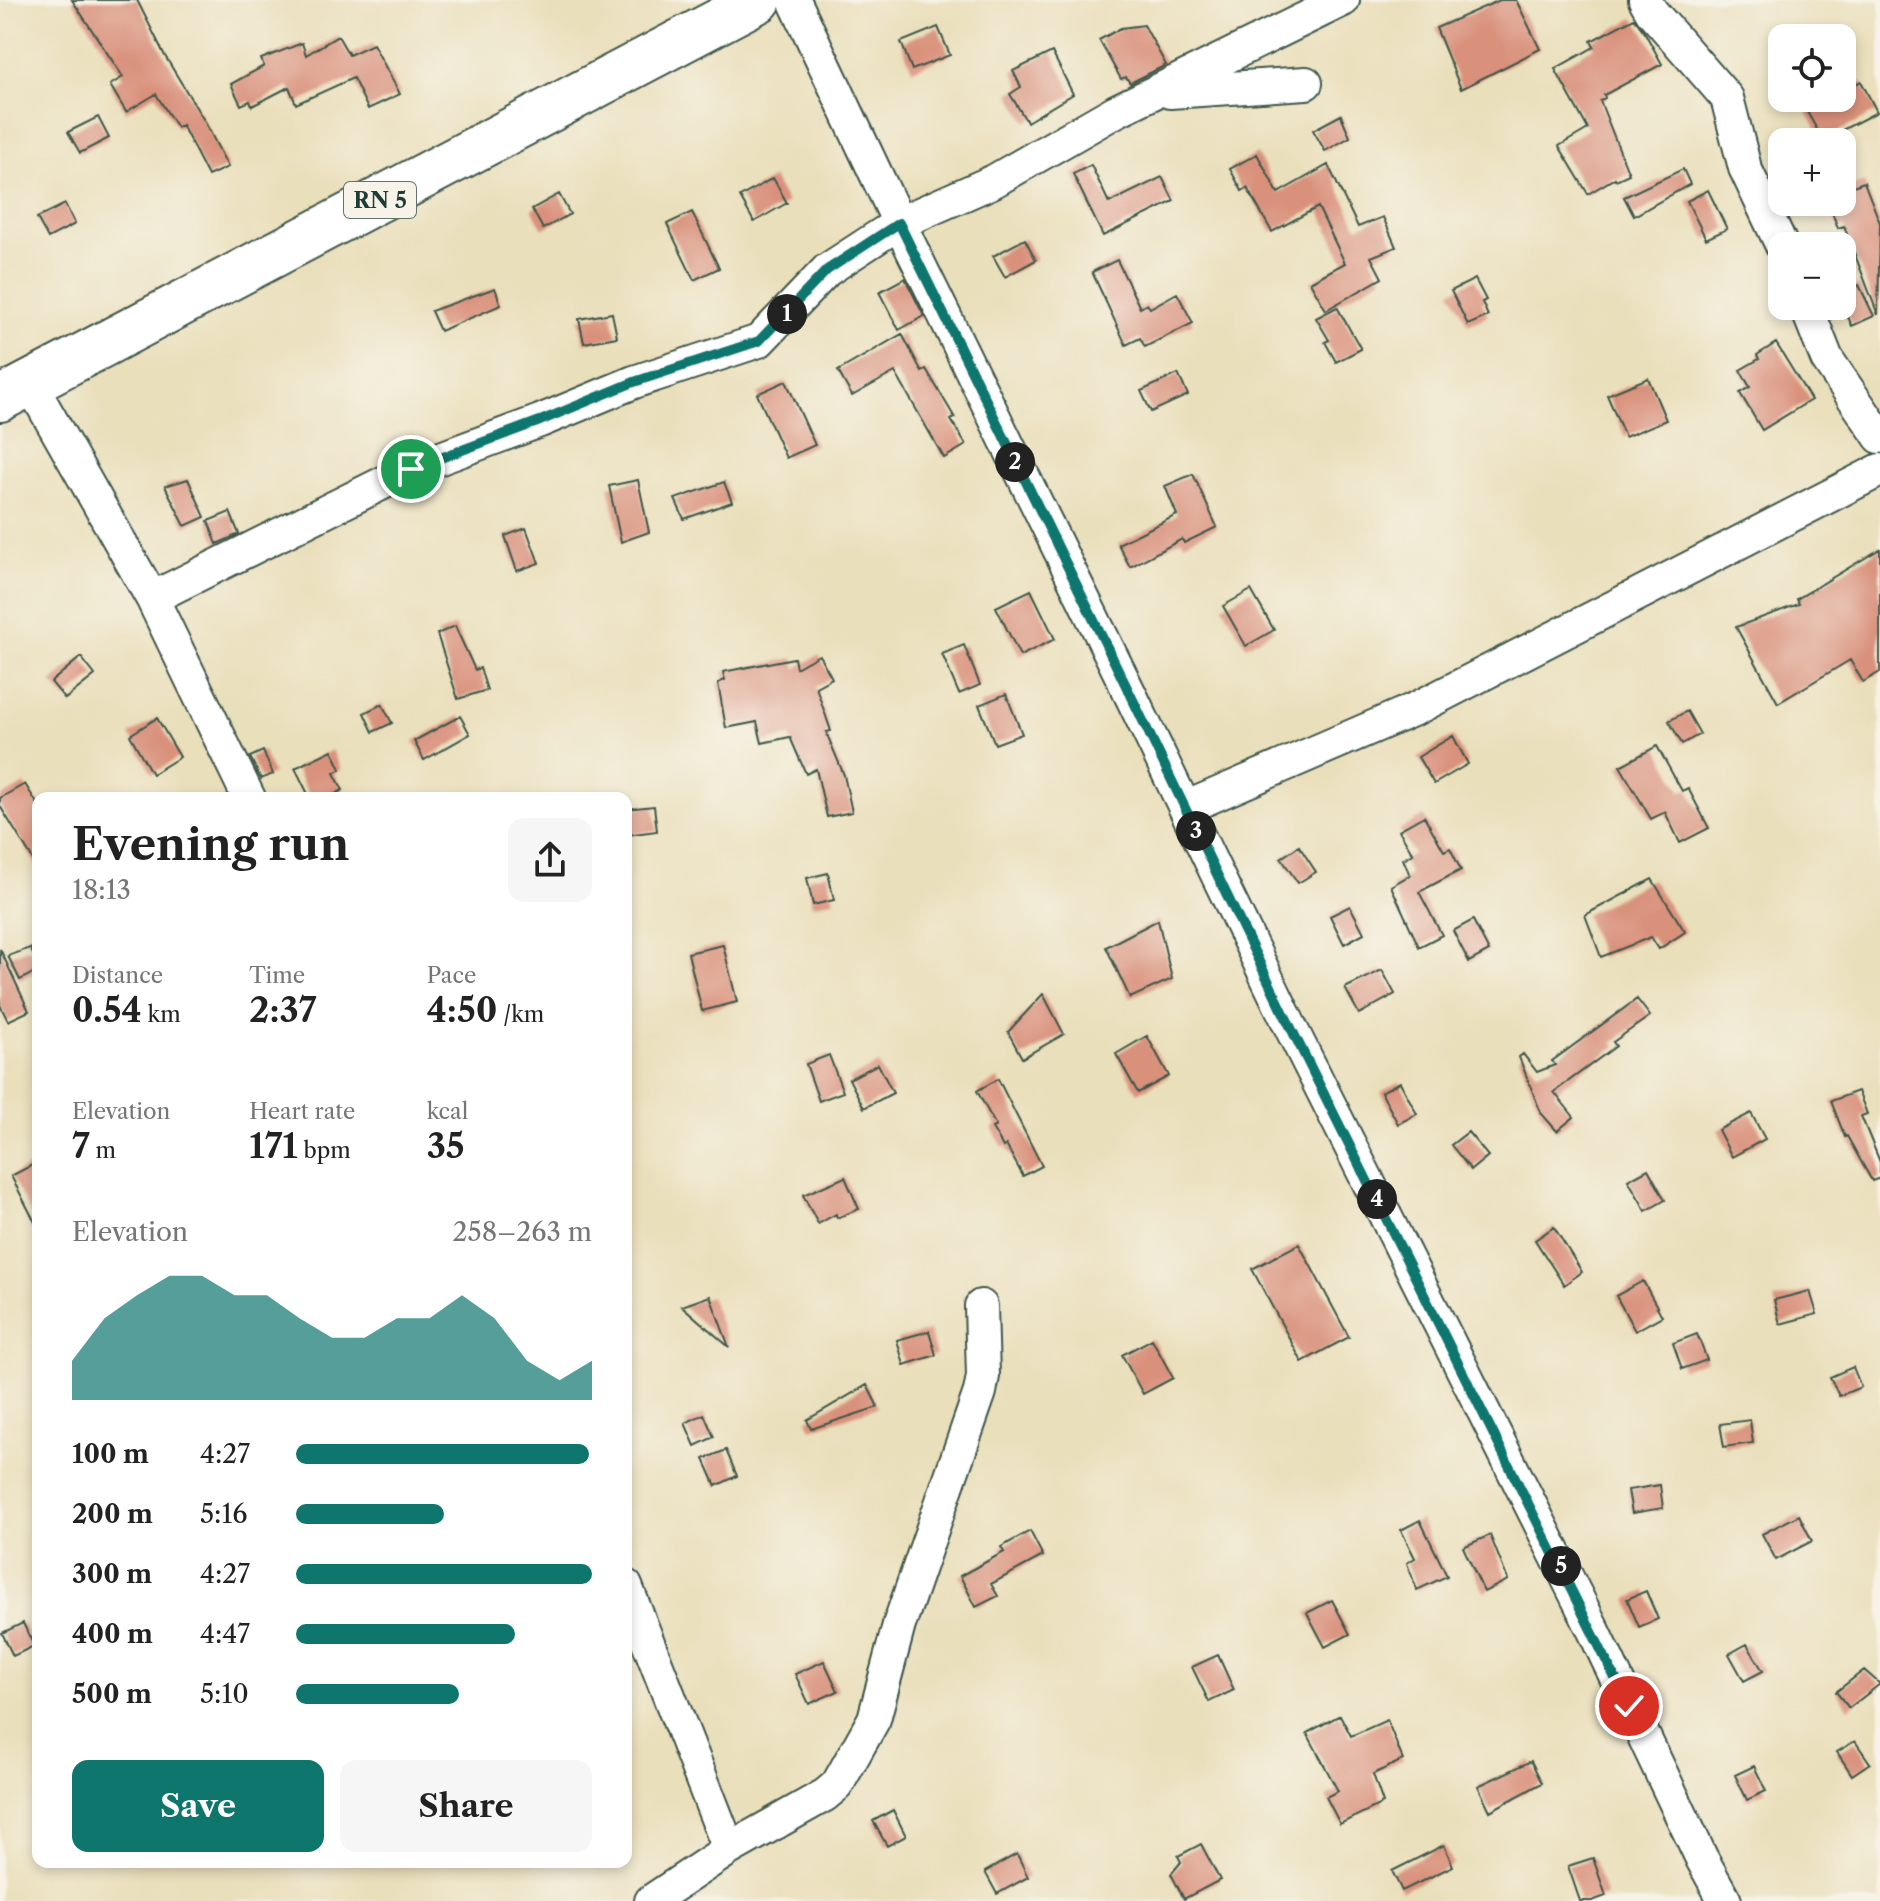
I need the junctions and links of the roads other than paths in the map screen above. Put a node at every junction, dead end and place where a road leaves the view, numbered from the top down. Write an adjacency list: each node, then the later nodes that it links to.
1 (759, 0): 10 (main road, RN 5)
2 (794, 0): 7 (street)
3 (1343, 0): 6 (street)
4 (1645, 0): 8 (street)
5 (1306, 83): 6 (street)
6 (1155, 93): 7 (street)
7 (899, 223): 13 (street); 15 (street)
8 (1775, 232)
9 (1812, 320): 11 (street)
10 (15, 391): 13 (street)
11 (1880, 437)
12 (1880, 470): 15 (street)
13 (152, 598): 14 (street)
14 (246, 792)
15 (1185, 808): 20 (street)
16 (981, 1306): 18 (street)
17 (632, 1601): 18 (street)
18 (729, 1849): 19 (street)
19 (651, 1901)
20 (1725, 1901)

